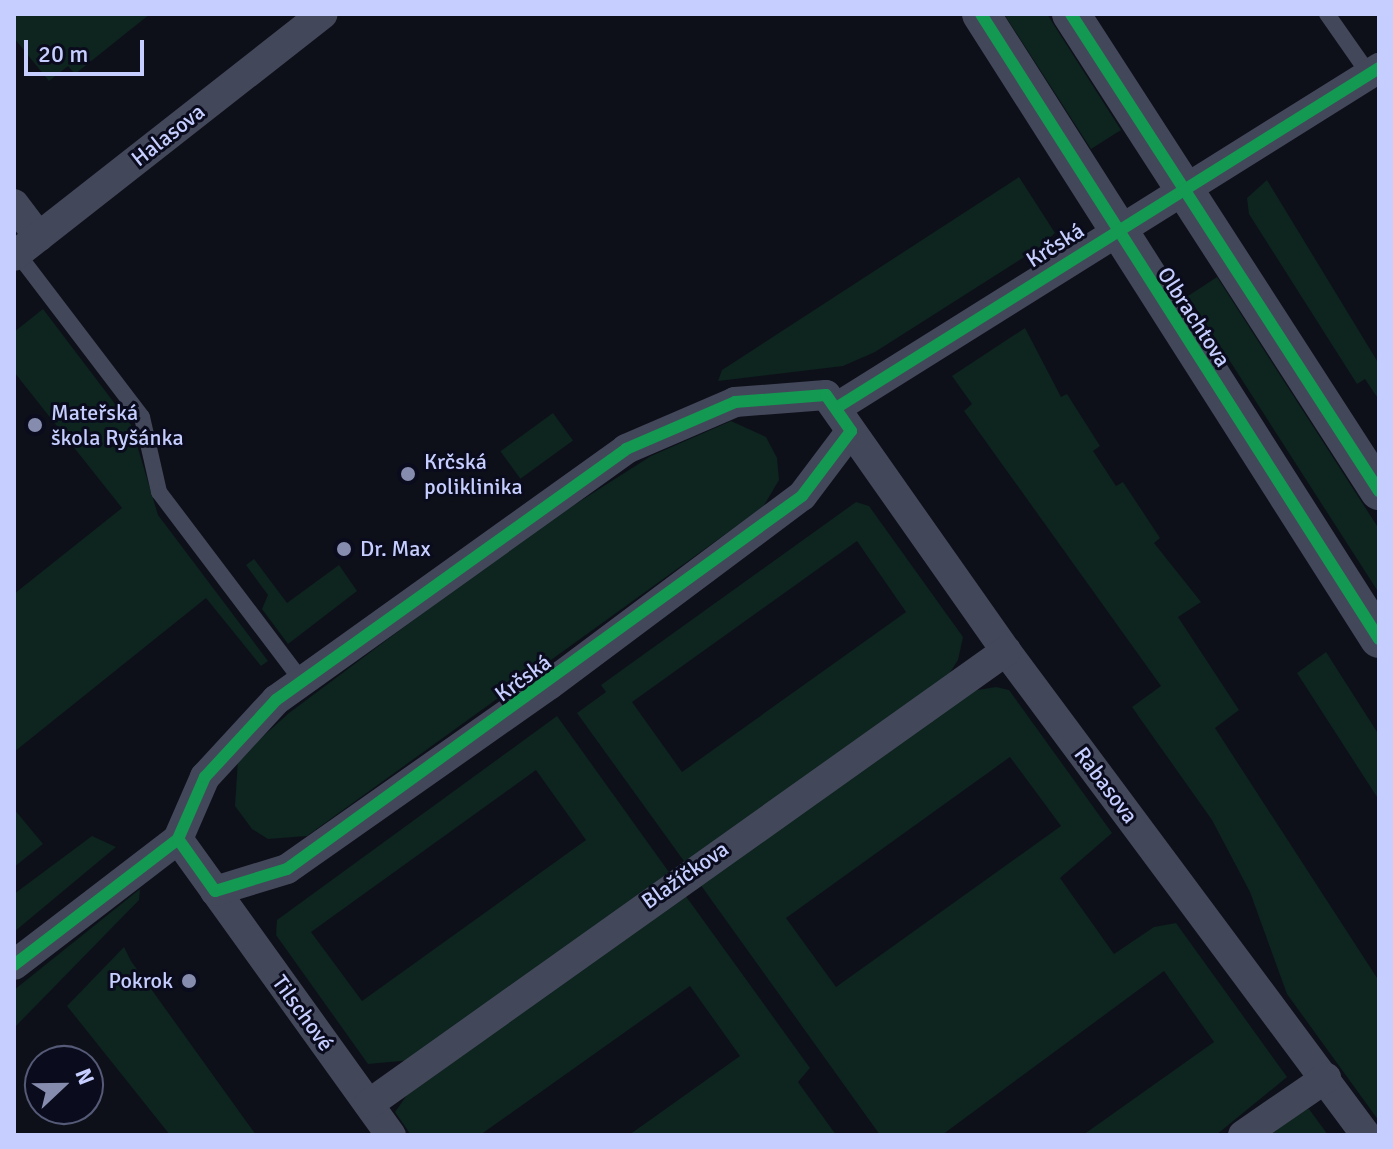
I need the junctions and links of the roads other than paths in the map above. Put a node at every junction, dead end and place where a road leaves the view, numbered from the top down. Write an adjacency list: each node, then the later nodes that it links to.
1 (323, 14): 9 (street, Halasova)
2 (981, 14): 8 (street, Olbrachtova)
3 (1071, 14): 6 (street)
4 (1327, 14): 5 (lane)
5 (1374, 71): 6 (street, Krčská)
6 (1186, 191): 8 (street, Krčská); 11 (street)
7 (14, 204): 9 (street)
8 (1115, 232): 10 (street, Krčská); 12 (street, Olbrachtova)
9 (24, 249): 14 (lane)
10 (843, 419): 13 (street, Rabasova); 14 (street); 16 (street, Krčská)
11 (1379, 491)
12 (1379, 639)
13 (1006, 651): 18 (street, Rabasova); 19 (street, Blažíčkova)
14 (302, 681): 15 (street)
15 (178, 839): 16 (street); 17 (street)
16 (215, 891): 19 (street, Tilschové)
17 (14, 965)
18 (1326, 1078): 21 (street); 22 (street, Rabasova)
19 (369, 1104): 20 (street, Tilschové)
20 (391, 1135)
21 (1243, 1135)
22 (1366, 1135)

